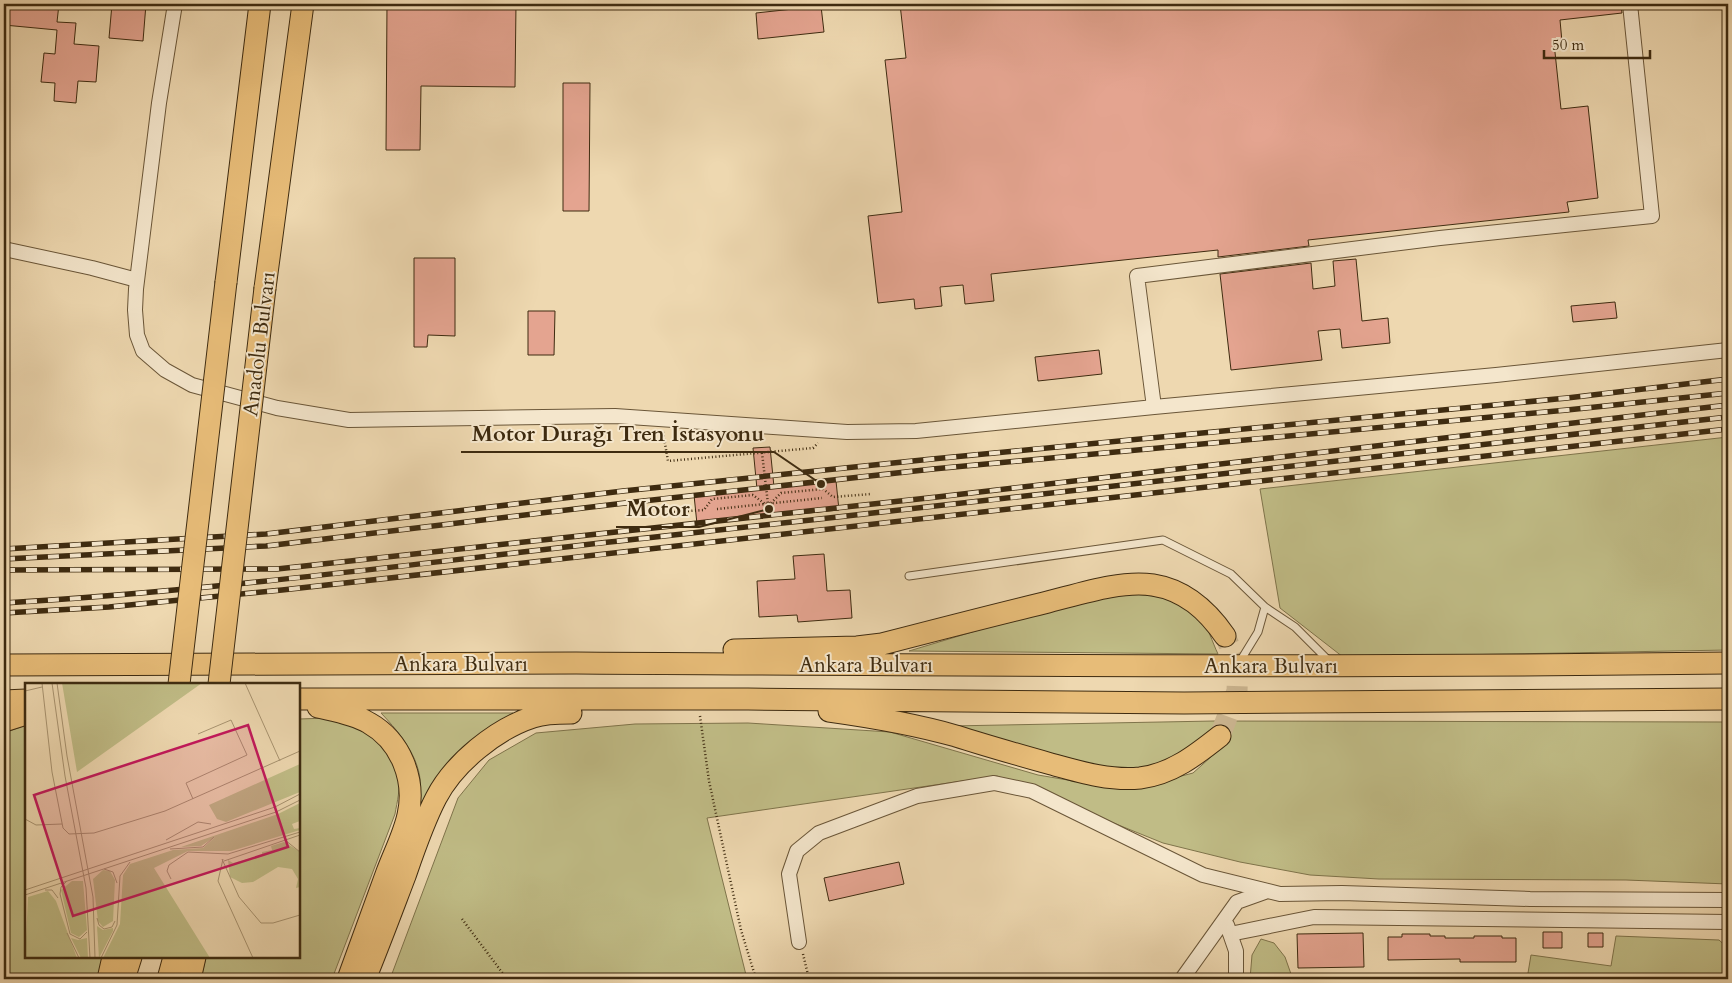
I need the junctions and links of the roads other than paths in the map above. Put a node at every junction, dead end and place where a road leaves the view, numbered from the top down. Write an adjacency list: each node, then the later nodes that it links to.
1 (175, 4): 6 (street)
2 (260, 4): 17 (main road, Anadolu Bulvarı, bridge)
3 (303, 4): 18 (main road, Anadolu Bulvarı, bridge)
4 (1630, 4): 8 (street)
5 (4, 249): 6 (street)
6 (137, 280): 8 (street)
7 (1728, 350): 8 (street)
8 (1154, 406)
9 (908, 576): 10 (lane)
10 (1265, 607): 15 (lane); 16 (lane)
11 (1225, 636): 12 (main road)
12 (570, 663): 14 (main road, Ankara Bulvarı); 15 (main road, Ankara Bulvarı)
13 (1728, 663): 16 (main road, Ankara Bulvarı)
14 (4, 665)
15 (1237, 666): 16 (main road, Ankara Bulvarı)
16 (1334, 666)
17 (179, 683)
18 (219, 683)
19 (1728, 699): 21 (main road, Ankara Bulvarı)
20 (25, 700): 22 (main road)
21 (748, 700): 23 (main road, Ankara Bulvarı); 27 (main road); 43 (main road)
22 (4, 701)
23 (300, 701)
24 (300, 701): 42 (main road)
25 (25, 714): 26 (main road)
26 (4, 721)
27 (1220, 736)
28 (1264, 892): 29 (street); 30 (street); 33 (street)
29 (1728, 900)
30 (1226, 920): 32 (street); 44 (street)
31 (1728, 922): 32 (street)
32 (1230, 934): 45 (street)
33 (800, 942)
34 (113, 958): 38 (main road)
35 (130, 958): 39 (main road)
36 (174, 958): 40 (main road)
37 (195, 958): 41 (main road)
38 (108, 979)
39 (124, 979)
40 (168, 979)
41 (190, 979)
42 (348, 979)
43 (366, 979)
44 (1182, 979)
45 (1236, 979)

